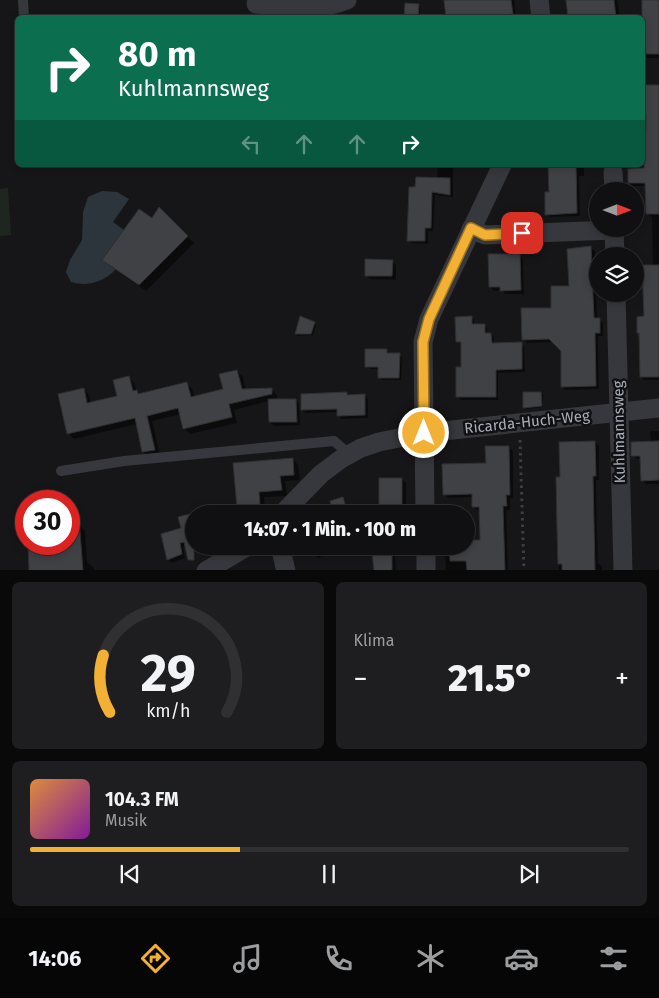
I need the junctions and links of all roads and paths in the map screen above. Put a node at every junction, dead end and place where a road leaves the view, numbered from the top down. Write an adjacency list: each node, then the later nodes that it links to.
1 (23, 0): 5 (lane)
2 (539, 0): 6 (street)
3 (340, 1): 4 (street)
4 (256, 4)
5 (24, 15)
6 (541, 15)
7 (501, 167): 10 (street)
8 (614, 172): 9 (street)
9 (614, 182)
10 (471, 228): 11 (street); 16 (street)
11 (589, 230)
12 (616, 302): 14 (street, Kuhlmannsweg)
13 (659, 408): 14 (street, Ricarda-Huch-Weg)
14 (619, 411): 15 (street, Ricarda-Huch-Weg); 28 (street, Kuhlmannsweg)
15 (520, 422): 16 (street, Ricarda-Huch-Weg); 27 (path)
16 (424, 433): 17 (street, Ricarda-Huch-Weg); 20 (street)
17 (349, 454): 18 (lane); 19 (street, Ricarda-Huch-Weg)
18 (61, 471)
19 (291, 505)
20 (425, 505)
21 (232, 555): 24 (street)
22 (282, 555): 25 (street)
23 (426, 555): 26 (street)
24 (206, 570)
25 (286, 570)
26 (426, 570)
27 (524, 570)
28 (623, 570)

